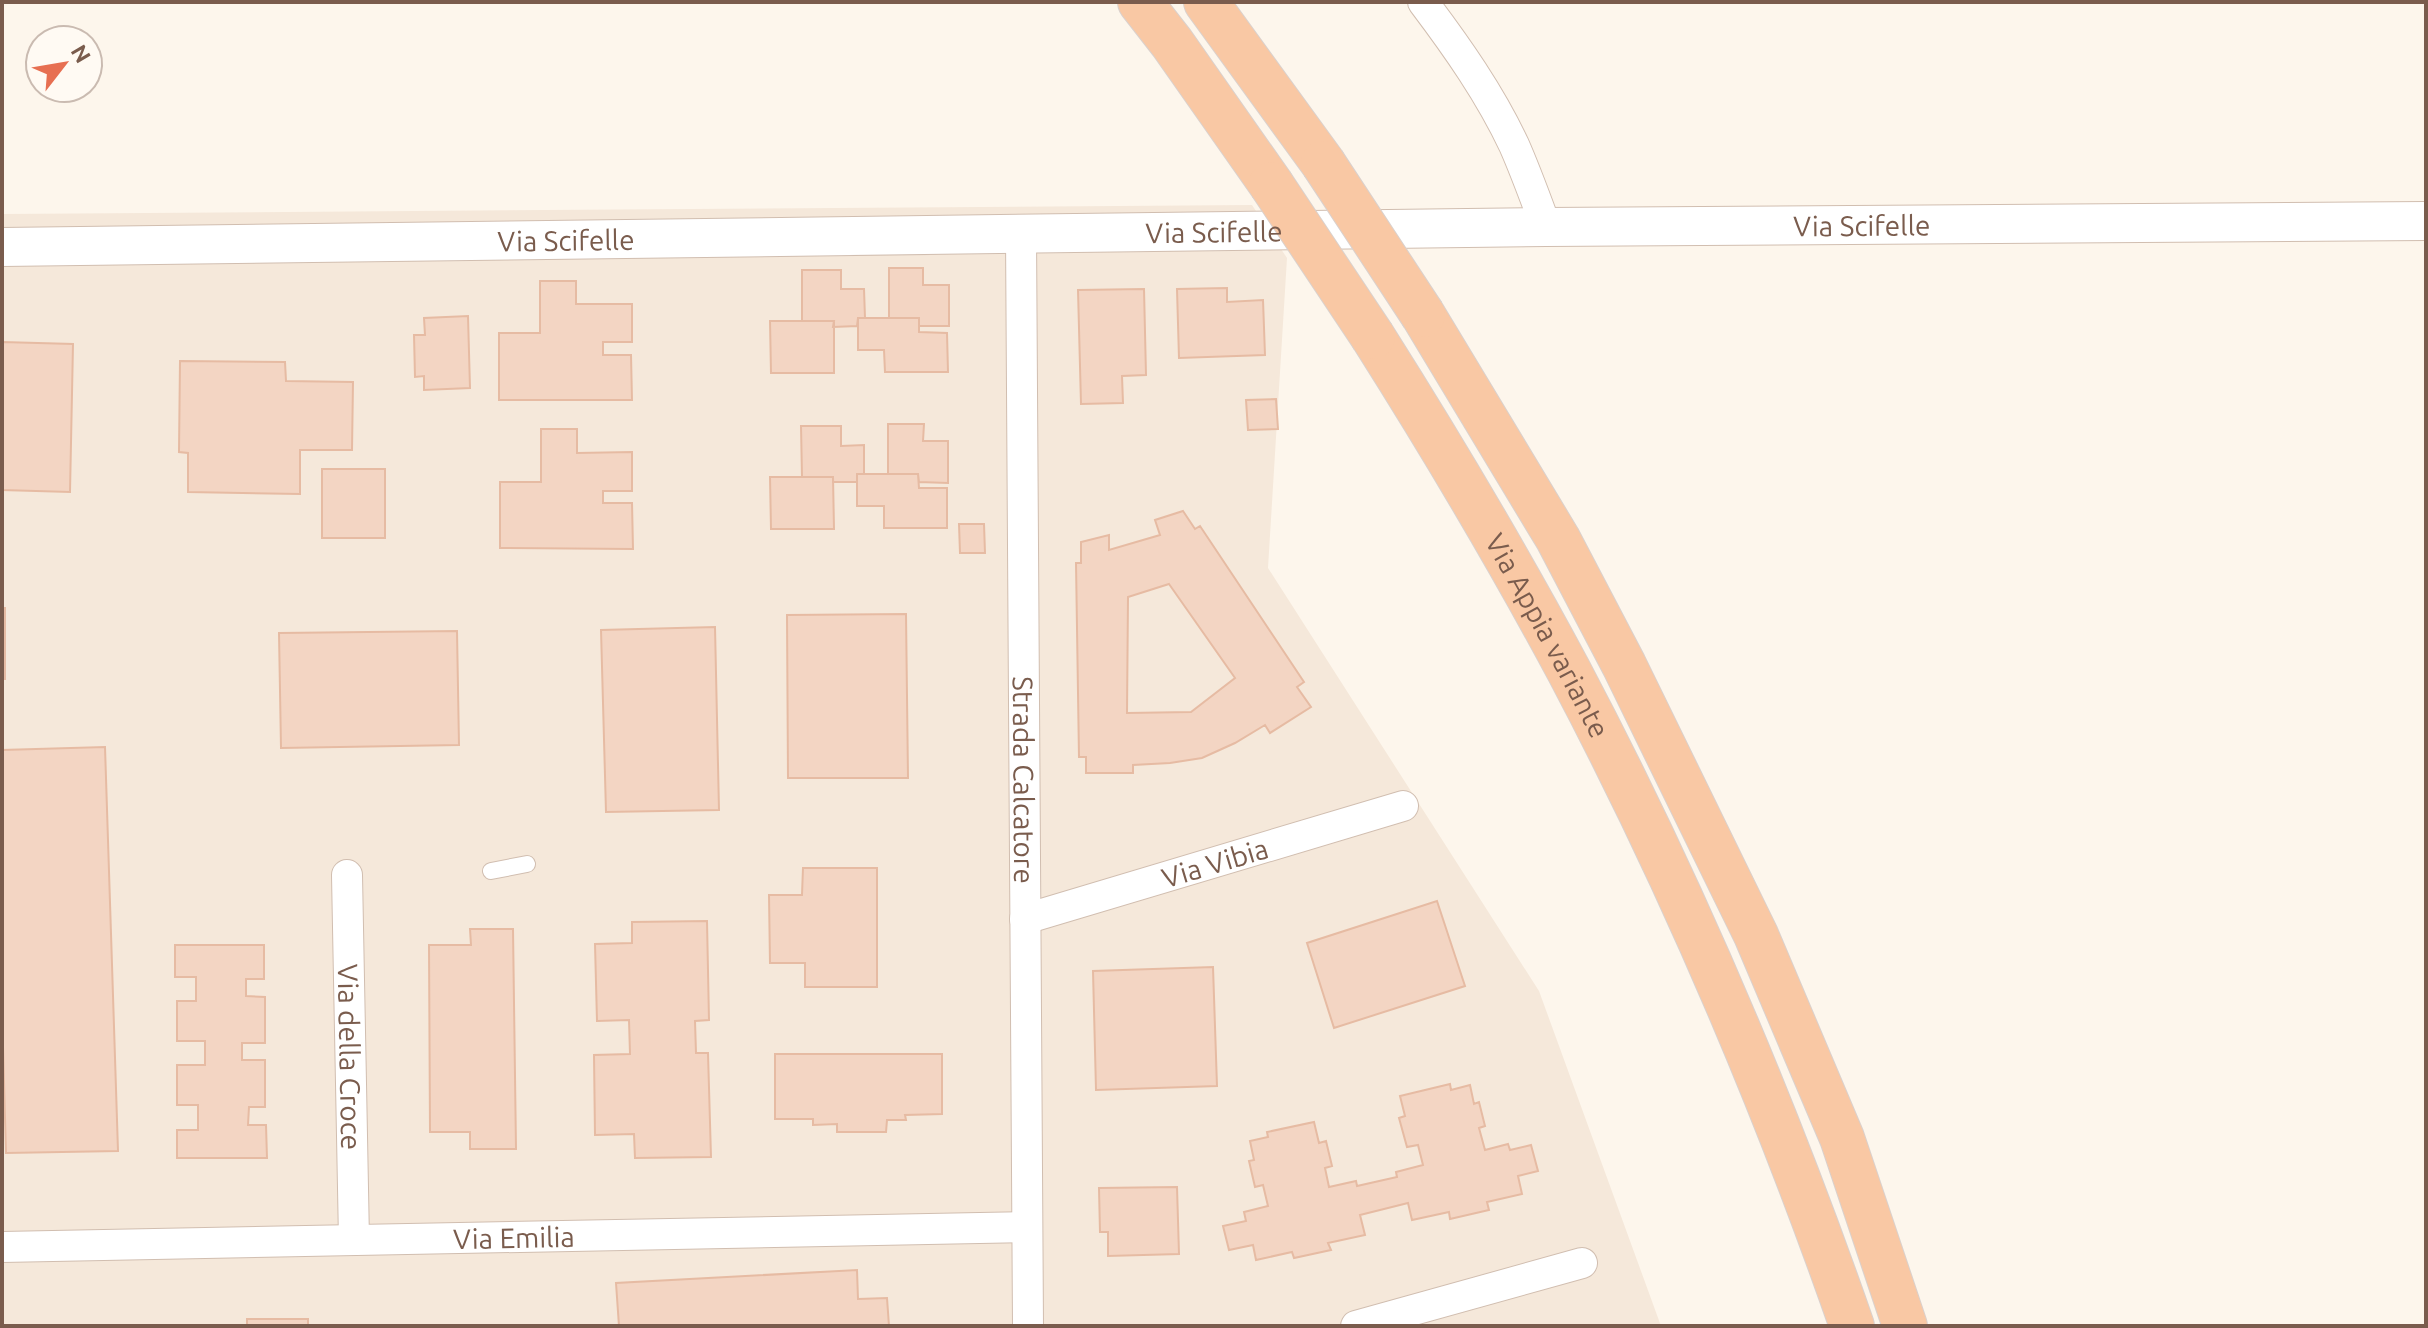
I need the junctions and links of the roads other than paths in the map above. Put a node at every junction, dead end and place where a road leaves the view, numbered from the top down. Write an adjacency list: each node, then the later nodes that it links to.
1 (1140, 2): 19 (highway, Via Appia variante, bridge)
2 (1206, 2): 20 (highway, Via Appia variante, bridge)
3 (1423, 2): 5 (street)
4 (2426, 221): 5 (street, Via Scifelle)
5 (1546, 227): 6 (street, Via Scifelle)
6 (1021, 234): 7 (street, Via Scifelle); 12 (street, Strada Calcatore)
7 (2, 247)
8 (1403, 806): 12 (street, Via Vibia)
9 (527, 864): 10 (lane)
10 (491, 871)
11 (347, 875): 14 (street, Via della Croce)
12 (1025, 919): 13 (street, Strada Calcatore)
13 (1027, 1227): 14 (street, Via Emilia); 17 (street, Strada Calcatore)
14 (354, 1240): 15 (street, Via Emilia)
15 (2, 1247)
16 (1582, 1263): 18 (street)
17 (1028, 1326)
18 (1356, 1326)
19 (1852, 1326)
20 (1905, 1326)

